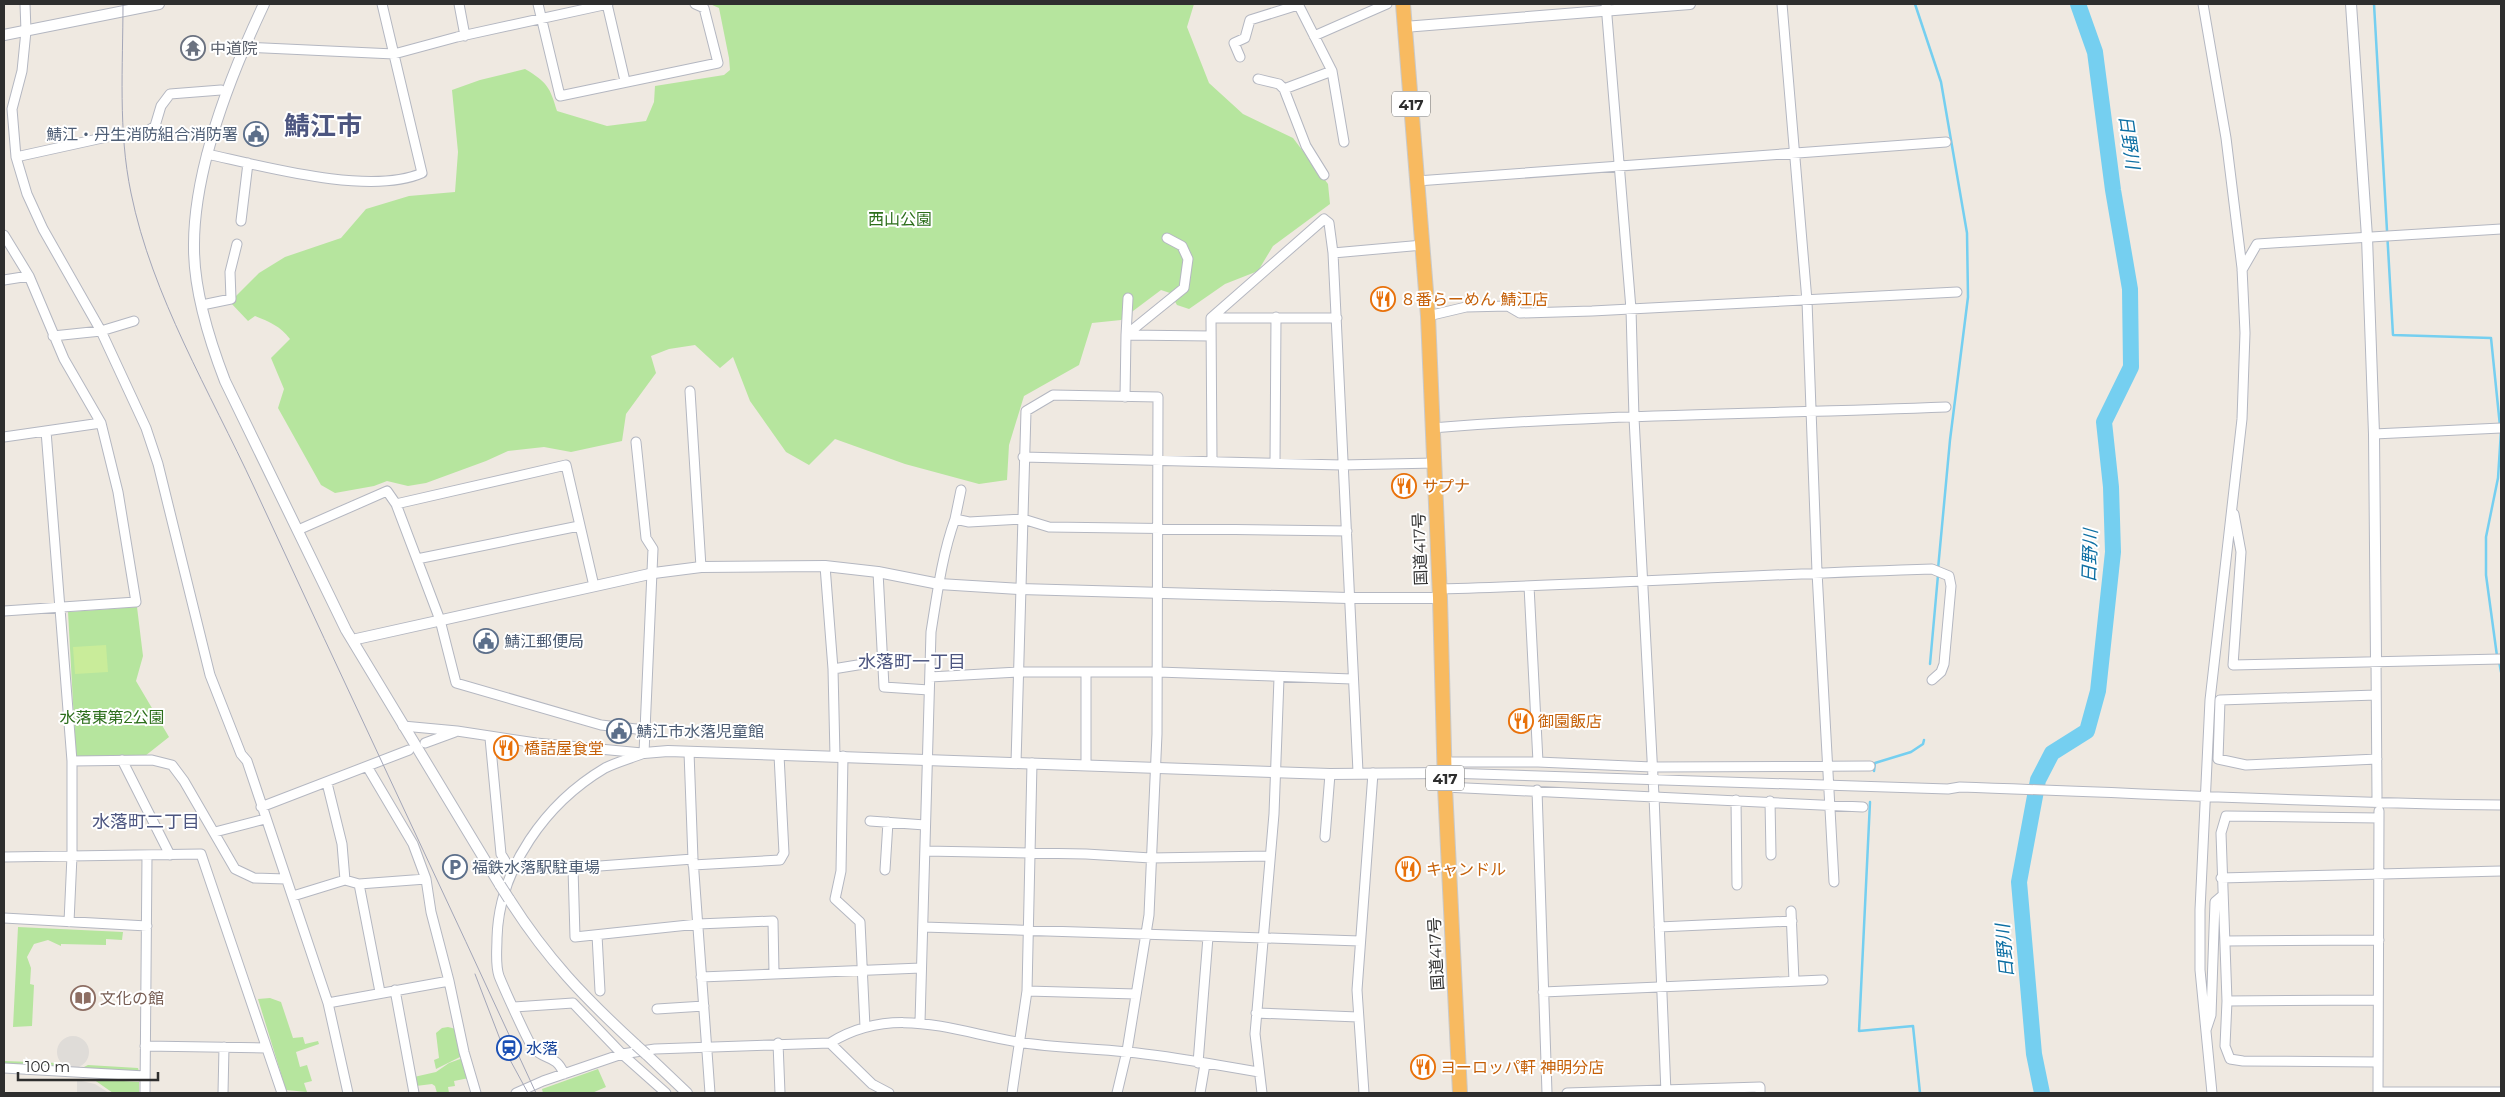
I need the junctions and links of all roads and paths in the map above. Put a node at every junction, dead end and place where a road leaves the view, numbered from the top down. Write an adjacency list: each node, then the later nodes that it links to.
1 (25, 4): 19 (street)
2 (159, 4): 19 (street)
3 (264, 4): 23 (street)
4 (382, 4): 24 (street)
5 (459, 4): 21 (street)
6 (538, 4): 17 (street)
7 (608, 4): 17 (street); 28 (street)
8 (695, 4): 28 (street)
9 (1298, 4): 22 (street); 25 (street)
10 (1387, 4): 22 (street)
11 (1403, 4): 18 (highway, 国道417号 / 417)
12 (1690, 4): 16 (street)
13 (1782, 4): 33 (street)
14 (2203, 4): 48 (street)
15 (2351, 4): 43 (street)
16 (1606, 7): 18 (street); 37 (street)
17 (542, 19): 21 (street); 28 (street)
18 (1404, 26): 39 (highway, 国道417号 / 417)
19 (26, 31): 20 (street); 35 (street)
20 (4, 34)
21 (466, 36): 24 (street)
22 (1314, 36): 26 (street)
23 (244, 47): 24 (street); 34 (street)
24 (394, 54): 36 (street)
25 (1240, 57)
26 (1332, 71): 29 (street); 31 (street)
27 (1258, 79): 29 (street)
28 (625, 81)
29 (1284, 89): 38 (street)
30 (221, 90): 35 (street)
31 (1344, 142)
32 (1946, 142): 33 (street)
33 (1794, 152): 37 (street); 53 (street)
34 (207, 154): 36 (street); 54 (street)
35 (16, 157): 61 (street)
36 (248, 163): 40 (street)
37 (1620, 166): 39 (street); 55 (street)
38 (1324, 175)
39 (1417, 181): 46 (highway, 国道417号 / 417)
40 (241, 221)
41 (2501, 229): 43 (street)
42 (4, 235): 49 (street)
43 (2366, 237): 48 (street); 74 (street)
44 (1167, 238): 62 (street)
45 (237, 244): 54 (street)
46 (1423, 244): 47 (street); 56 (highway, 国道417号 / 417)
47 (1333, 254): 58 (street); 59 (street)
48 (2242, 271): 85 (street)
49 (29, 276): 50 (street); 63 (street)
50 (4, 280)
51 (1957, 292): 53 (street)
52 (1128, 298): 62 (street)
53 (1807, 301): 55 (street); 68 (street)
54 (202, 305): 90 (street)
55 (1632, 309): 56 (street); 69 (street)
56 (1428, 316): 71 (highway, 国道417号 / 417)
57 (1276, 317): 58 (street); 59 (street); 80 (street)
58 (1211, 318): 64 (street)
59 (1337, 318): 82 (street)
60 (134, 321): 61 (street)
61 (101, 331): 63 (street); 163 (street)
62 (1126, 335): 64 (street); 66 (street)
63 (53, 336): 70 (street)
64 (1211, 336): 79 (street)
65 (690, 391): 94 (street)
66 (1125, 397): 77 (street); 78 (street)
67 (1946, 407): 68 (street)
68 (1812, 412): 69 (street); 96 (street)
69 (1634, 418): 71 (street); 98 (street)
70 (101, 423): 73 (street); 106 (street)
71 (1432, 428): 81 (highway, 国道417号 / 417)
72 (2501, 428): 74 (street)
73 (46, 431): 75 (street); 106 (street)
74 (2374, 434): 111 (street)
75 (4, 437)
76 (636, 442): 97 (street)
77 (1023, 457): 78 (street); 86 (street)
78 (1157, 460): 79 (street); 89 (street)
79 (1212, 461): 80 (street)
80 (1276, 462): 82 (street)
81 (1435, 463): 82 (street); 104 (highway, 国道417号 / 417)
82 (1342, 465): 91 (street)
83 (961, 490): 87 (street)
84 (396, 504): 88 (street); 90 (street); 92 (street)
85 (2232, 506): 111 (street); 155 (street)
86 (1023, 519): 87 (street); 89 (street); 102 (street)
87 (955, 520): 99 (street)
88 (578, 526): 92 (street); 100 (street)
89 (1158, 527): 91 (street); 103 (street)
90 (298, 530): 109 (street)
91 (1347, 531): 105 (street)
92 (417, 559): 108 (street)
93 (825, 566): 94 (street); 95 (street); 113 (street)
94 (701, 567): 97 (street)
95 (878, 572): 99 (street); 112 (street)
96 (1817, 572): 98 (street); 120 (street); 141 (street)
97 (654, 573): 100 (street); 124 (street)
98 (1642, 583): 101 (street); 144 (street)
99 (939, 584): 102 (street); 117 (street)
100 (594, 586): 108 (street)
101 (1529, 586): 104 (street); 137 (street)
102 (1020, 589): 103 (street); 114 (street)
103 (1157, 592): 105 (street); 116 (street)
104 (1440, 594): 105 (street); 150 (highway, 国道417号 / 417)
105 (1348, 598): 119 (street)
106 (60, 608): 107 (street); 136 (street)
107 (4, 611)
108 (440, 620): 109 (street); 124 (street)
109 (352, 640): 123 (street)
110 (2501, 659): 111 (street)
111 (2376, 660): 122 (street)
112 (882, 661): 113 (street); 121 (street)
113 (833, 669): 132 (street)
114 (1020, 672): 115 (street); 117 (street); 138 (street)
115 (1086, 672): 116 (street); 140 (street)
116 (1158, 672): 118 (street); 143 (street)
117 (930, 677): 121 (street)
118 (1279, 678): 119 (street); 146 (street)
119 (1352, 679): 147 (street)
120 (1932, 680)
121 (930, 690): 133 (street)
122 (2376, 695): 134 (street); 134 (street)
123 (403, 726): 125 (street); 261 (street, bridge)
124 (645, 730): 130 (street)
125 (457, 731): 126 (street); 127 (street)
126 (490, 738): 130 (street); 181 (street)
127 (425, 743)
128 (409, 750): 145 (street)
129 (689, 752): 130 (street); 131 (street); 179 (street)
130 (644, 753): 181 (street)
131 (779, 755): 132 (street); 179 (street)
132 (839, 756): 133 (street); 211 (street)
133 (926, 759): 138 (street); 167 (street)
134 (2377, 759): 157 (street)
135 (122, 760): 136 (street); 168 (street); 172 (street)
136 (72, 761): 174 (street)
137 (1538, 762): 144 (street); 150 (street)
138 (1016, 763): 139 (street)
139 (1032, 763): 140 (street); 171 (street)
140 (1086, 764): 143 (street)
141 (1828, 766): 142 (street); 144 (street); 153 (street)
142 (1870, 766)
143 (1156, 767): 146 (street); 178 (street)
144 (1652, 767): 151 (street)
145 (368, 768): 152 (street); 187 (street)
146 (1276, 772): 149 (street); 176 (street)
147 (1358, 772): 148 (street); 149 (street)
148 (1373, 773): 150 (street); 208 (street)
149 (1330, 774): 169 (street)
150 (1445, 774): 151 (street); 154 (street); 270 (highway, 国道417号 / 417)
151 (1653, 780): 153 (street); 156 (street)
152 (327, 782): 163 (street); 188 (street)
153 (1829, 785): 155 (street); 161 (street)
154 (1537, 790): 156 (street); 222 (street)
155 (2203, 795): 160 (street); 234 (street)
156 (1654, 796): 158 (street); 201 (street)
157 (2378, 797)
158 (1736, 800): 159 (street); 191 (street)
159 (1770, 801): 161 (street); 173 (street)
160 (2501, 805)
161 (1830, 806): 162 (street); 189 (street)
162 (1863, 807)
163 (261, 808): 164 (street)
164 (265, 820): 168 (street); 186 (street)
165 (870, 820): 166 (street)
166 (888, 822): 167 (street); 182 (street)
167 (925, 825): 170 (street)
168 (215, 832): 186 (street)
169 (1325, 837)
170 (925, 851): 171 (street); 200 (street)
171 (1030, 853): 178 (street); 202 (street)
172 (170, 855): 175 (street); 241 (street)
173 (1772, 855)
174 (72, 856): 175 (street); 177 (street); 197 (street)
175 (147, 856): 199 (street)
176 (1270, 856): 178 (street); 206 (street)
177 (4, 857)
178 (1152, 858): 204 (street)
179 (693, 862): 180 (street); 198 (street)
180 (573, 868): 181 (street); 203 (street)
181 (514, 869): 228 (street)
182 (885, 870)
183 (2501, 871): 184 (street)
184 (2378, 875): 185 (street); 185 (street); 207 (street)
185 (2221, 878): 193 (street)
186 (286, 879): 192 (street)
187 (426, 879): 190 (street); 215 (street)
188 (345, 880): 190 (street); 192 (street)
189 (1834, 882)
190 (359, 884): 221 (street)
191 (1738, 885)
192 (293, 896): 226 (street)
193 (2222, 896): 209 (street); 234 (street)
194 (1791, 911): 196 (street)
195 (4, 918): 197 (street)
196 (1792, 921): 201 (street); 216 (street)
197 (69, 922): 199 (street)
198 (698, 924): 203 (street); 212 (street); 213 (street)
199 (147, 926): 238 (street)
200 (923, 927): 202 (street); 210 (street)
201 (1659, 927): 217 (street)
202 (1029, 930): 204 (street); 220 (street)
203 (597, 935): 219 (street)
204 (1145, 936): 205 (street); 223 (street)
205 (1208, 937): 206 (street); 245 (street)
206 (1262, 939): 208 (street); 230 (street)
207 (2379, 940): 209 (street); 224 (street)
208 (1360, 941): 231 (street)
209 (2225, 941): 225 (street)
210 (921, 968): 211 (street); 232 (street)
211 (862, 970): 212 (street); 233 (street)
212 (774, 973): 213 (street)
213 (702, 977): 227 (street)
214 (1823, 980): 216 (street)
215 (449, 982): 218 (street); 258 (street)
216 (1794, 982): 217 (street)
217 (1662, 987): 222 (street); 250 (street)
218 (395, 990): 221 (street); 257 (street)
219 (600, 991)
220 (1027, 991): 223 (street); 235 (street)
221 (380, 992): 226 (street)
222 (1543, 992): 271 (street)
223 (1136, 994): 242 (street)
224 (2378, 1000): 225 (street); 244 (street)
225 (2227, 1001): 244 (street)
226 (328, 1003): 256 (street)
227 (704, 1006): 229 (street); 240 (street)
228 (514, 1008): 243 (street); 248 (street)
229 (657, 1009)
230 (1256, 1013): 231 (street); 247 (street)
231 (1358, 1017): 269 (street)
232 (920, 1022): 233 (street); 235 (street)
233 (865, 1027): 237 (street)
234 (2205, 1032): 274 (street)
235 (1018, 1042): 242 (street); 265 (street)
236 (778, 1043): 237 (street); 240 (street); 263 (street)
237 (830, 1043): 264 (street)
238 (145, 1046): 239 (street); 249 (street)
239 (224, 1047): 241 (street); 254 (street)
240 (706, 1047): 243 (street); 262 (street)
241 (266, 1048): 255 (street)
242 (1127, 1052): 245 (street); 266 (street)
243 (622, 1054): 248 (street); 260 (street)
244 (2378, 1062): 251 (street)
245 (1201, 1063): 247 (street); 267 (street)
246 (4, 1068): 249 (street)
247 (1258, 1072): 268 (street)
248 (564, 1074): 259 (street)
249 (145, 1076): 253 (street)
250 (1666, 1092): 272 (street); 273 (street)
251 (2378, 1092): 252 (street)
252 (2501, 1092)
253 (145, 1093)
254 (223, 1093)
255 (285, 1093)
256 (348, 1093)
257 (414, 1093)
258 (476, 1093)
259 (516, 1093)
260 (666, 1093)
261 (687, 1093)
262 (710, 1093)
263 (780, 1093)
264 (889, 1093)
265 (1012, 1093)
266 (1117, 1093)
267 (1200, 1093)
268 (1262, 1093)
269 (1364, 1093)
270 (1460, 1093)
271 (1547, 1093)
272 (1567, 1093)
273 (1760, 1093)
274 (2212, 1093)

